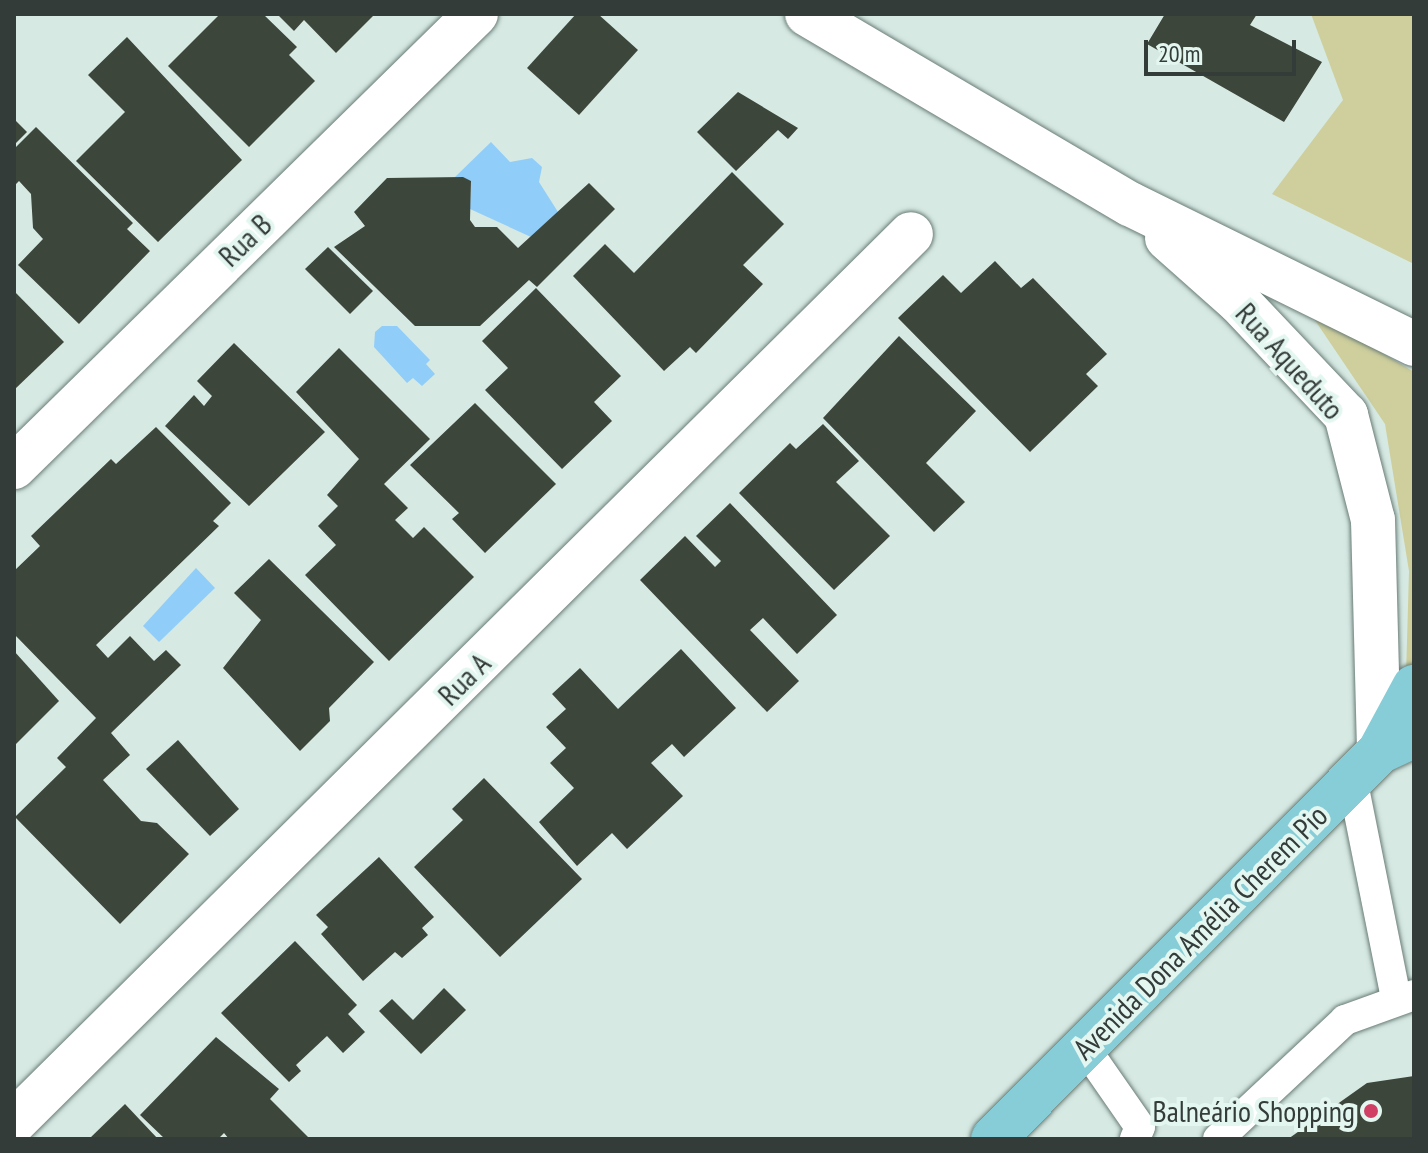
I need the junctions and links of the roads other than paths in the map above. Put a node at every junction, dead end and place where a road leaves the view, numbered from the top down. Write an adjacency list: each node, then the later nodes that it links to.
1 (476, 14): 6 (street, Rua B)
2 (807, 14): 3 (street, Rua Aqueduto)
3 (1130, 204): 5 (street, Rua Aqueduto); 8 (street, Rua Aqueduto)
4 (911, 234): 11 (street, Rua A)
5 (1414, 344)
6 (14, 467)
7 (1414, 687): 8 (main road, Avenida Dona Amélia Cherem Pio)
8 (1382, 755): 9 (lane); 10 (main road, Avenida Dona Amélia Cherem Pio)
9 (1405, 997): 14 (lane)
10 (1085, 1048): 12 (main road, Avenida Dona Amélia Cherem Pio); 13 (lane)
11 (14, 1122)
12 (993, 1139)
13 (1135, 1139)
14 (1218, 1139)

